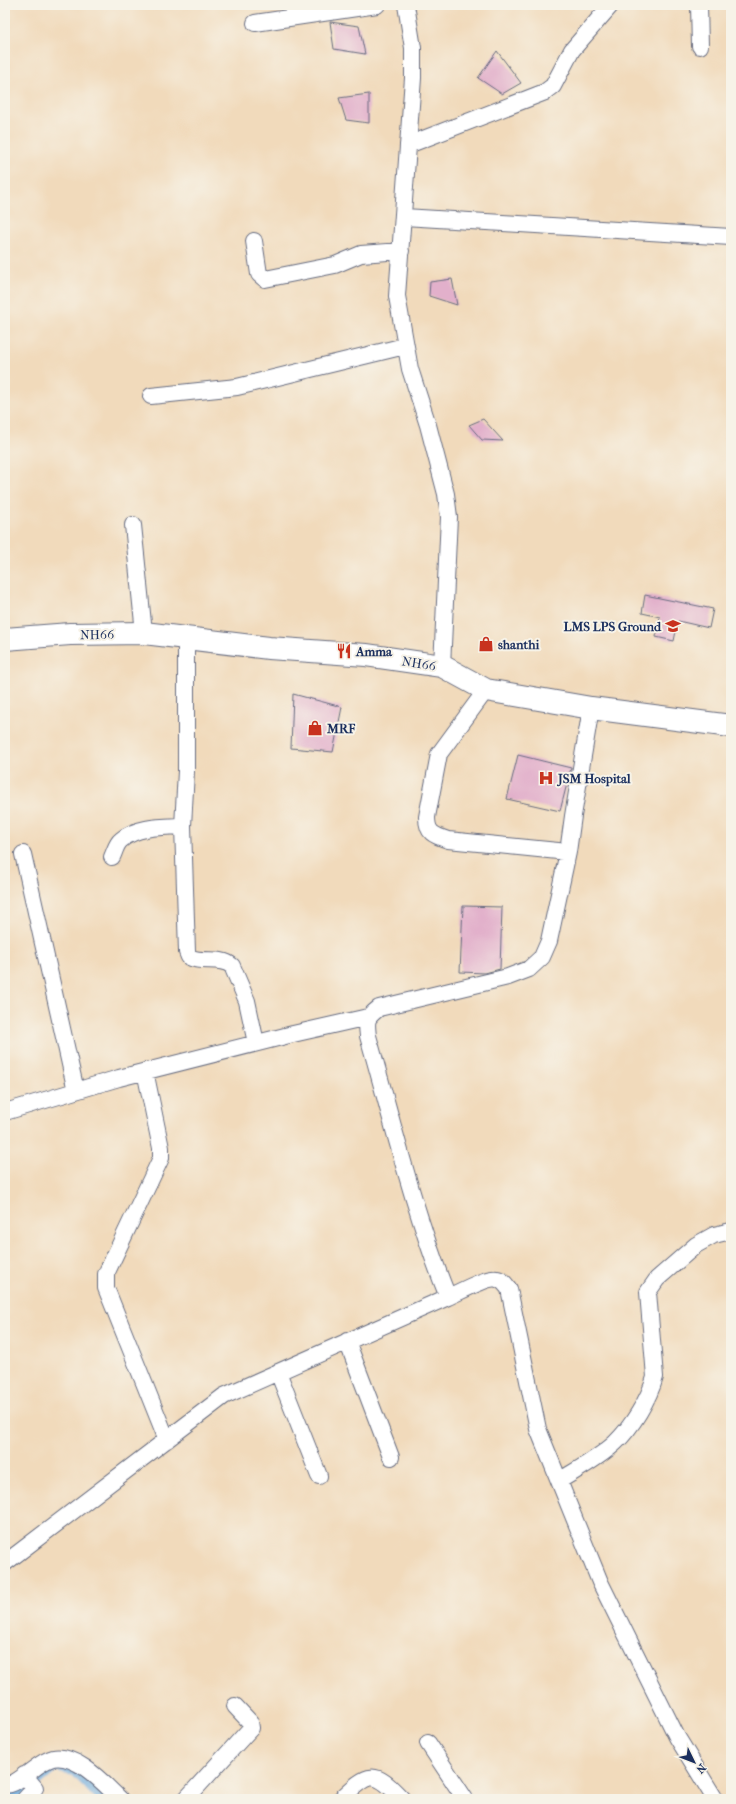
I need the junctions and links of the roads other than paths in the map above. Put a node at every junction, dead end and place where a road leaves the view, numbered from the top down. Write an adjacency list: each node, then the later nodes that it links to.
1 (378, 5): 5 (street)
2 (406, 5): 7 (street)
3 (611, 5): 7 (street)
4 (699, 5): 6 (street)
5 (255, 23)
6 (700, 46)
7 (408, 145): 8 (street)
8 (404, 217): 9 (street); 11 (street)
9 (731, 237)
10 (254, 241): 11 (street)
11 (401, 250): 12 (street)
12 (405, 346): 13 (street); 18 (street)
13 (151, 396)
14 (133, 525): 15 (street)
15 (144, 633): 16 (highway, NH66 / NH66); 17 (highway, NH66 / NH66)
16 (186, 637): 18 (highway, NH66 / NH66); 22 (street)
17 (5, 639)
18 (442, 666): 19 (highway, NH66 / NH66)
19 (486, 690): 20 (highway, NH66 / NH66); 23 (street)
20 (591, 708): 21 (highway, NH66 / NH66); 23 (street)
21 (731, 726)
22 (182, 826): 25 (street); 27 (street)
23 (568, 852): 26 (street)
24 (23, 854): 29 (street)
25 (112, 857)
26 (368, 1018): 27 (street); 32 (street)
27 (256, 1043): 28 (street)
28 (145, 1071): 29 (street); 35 (street)
29 (76, 1091): 30 (street)
30 (5, 1112)
31 (731, 1231): 38 (street)
32 (448, 1297): 33 (street); 38 (street)
33 (347, 1341): 34 (street); 36 (street)
34 (278, 1372): 35 (street); 37 (street)
35 (167, 1440): 39 (street)
36 (391, 1457)
37 (319, 1476)
38 (559, 1481): 50 (street)
39 (5, 1563)
40 (235, 1706): 46 (street)
41 (428, 1743): 49 (street)
42 (28, 1780): 43 (street); 44 (street); 45 (street)
43 (5, 1785)
44 (25, 1799)
45 (120, 1799)
46 (186, 1799)
47 (341, 1799): 48 (street)
48 (402, 1799)
49 (465, 1799)
50 (714, 1799)

